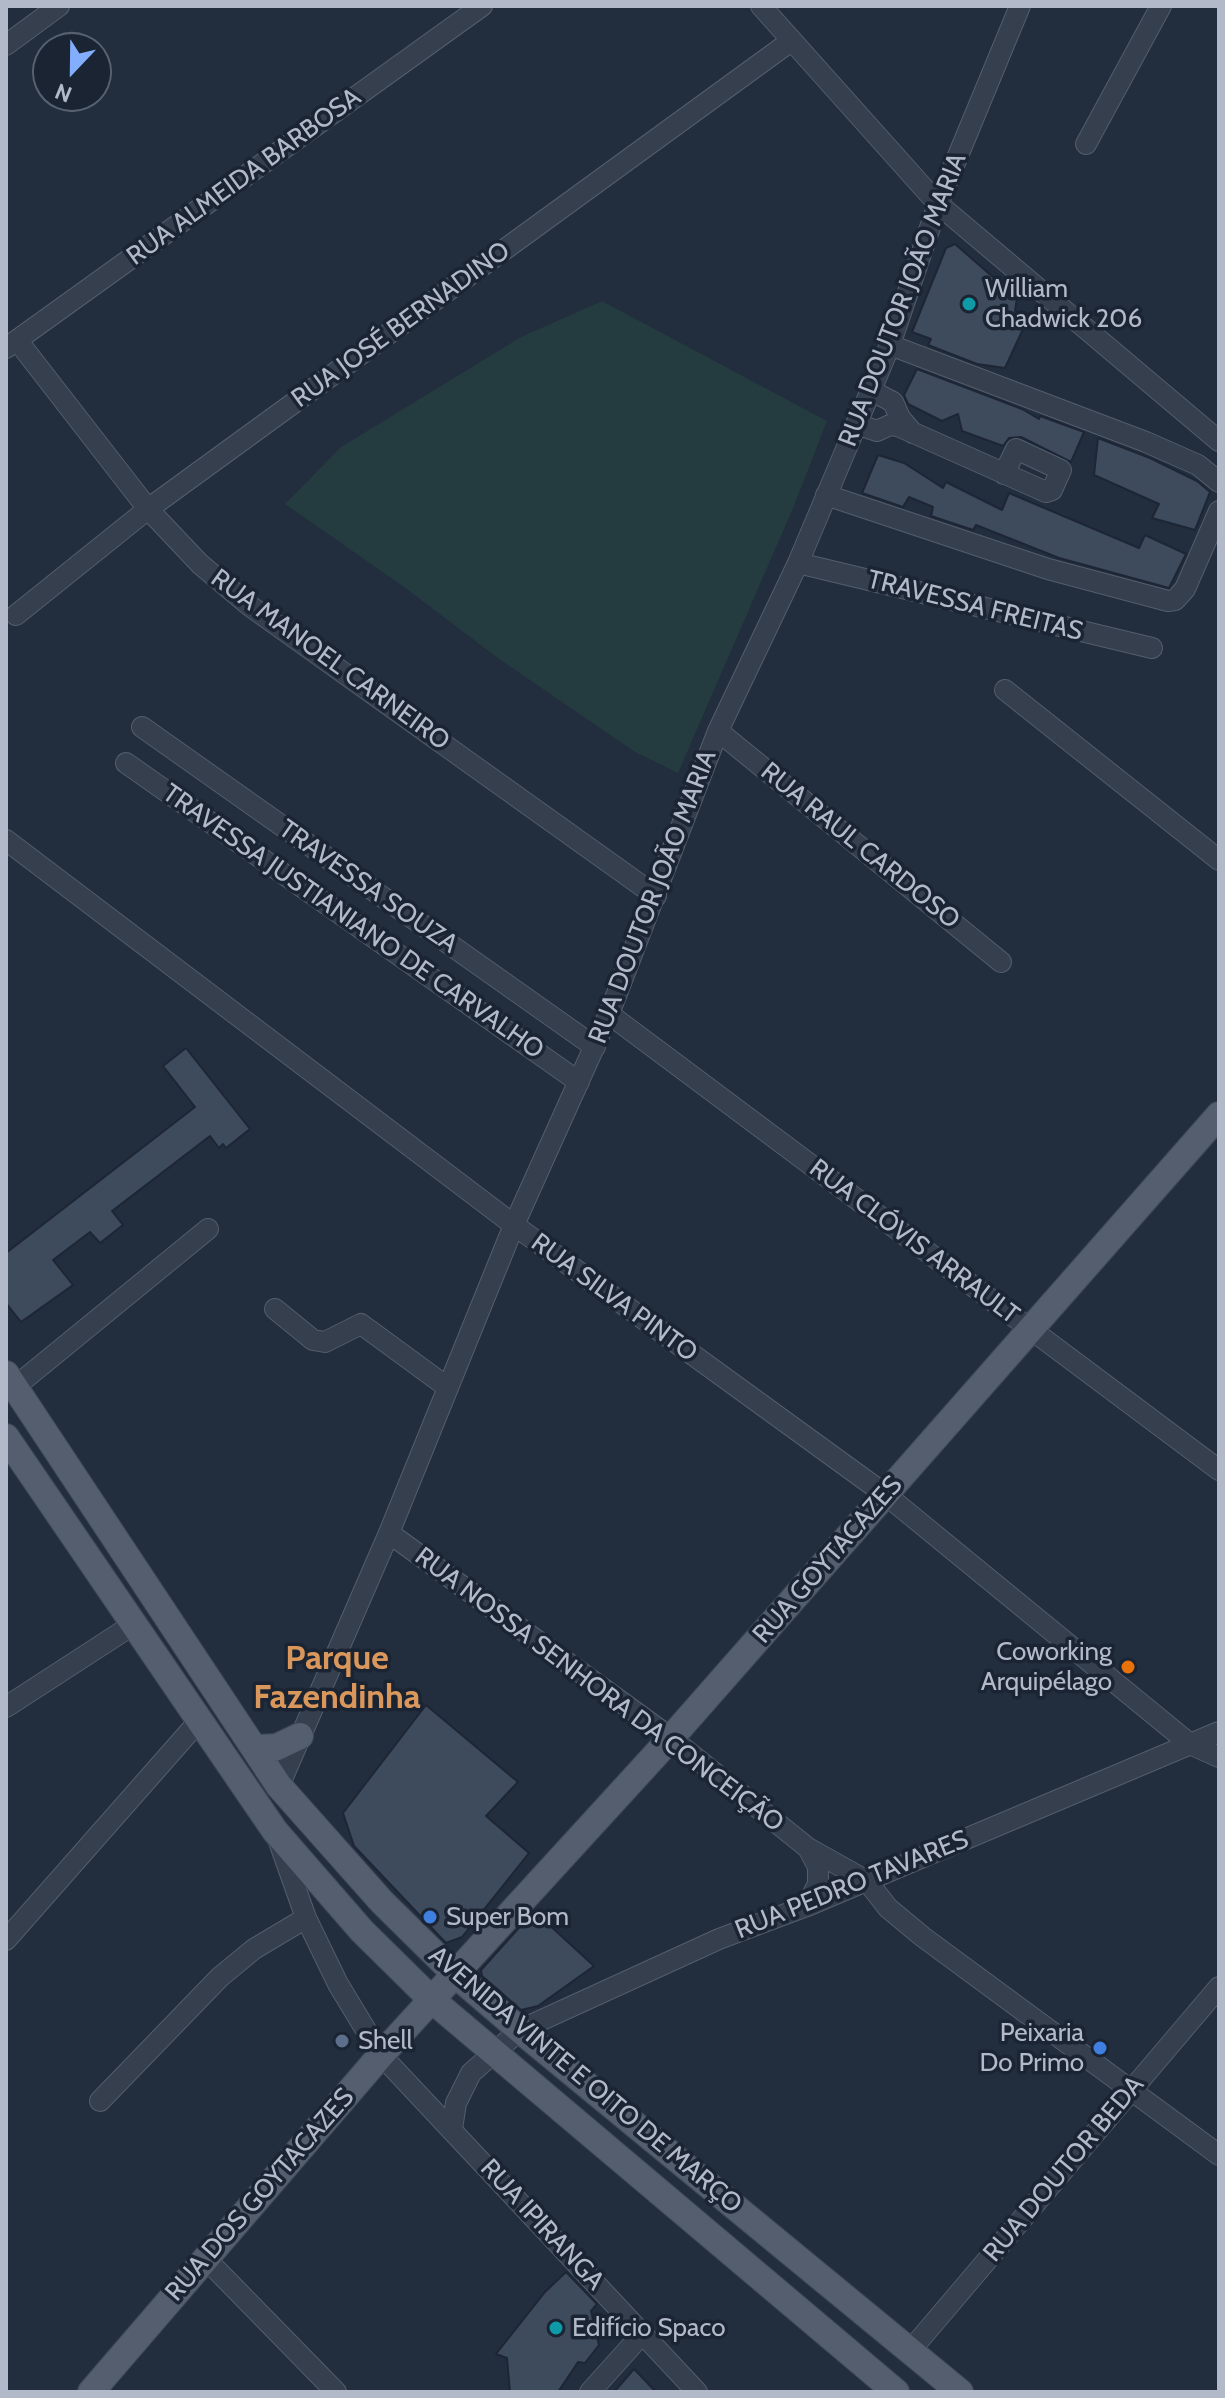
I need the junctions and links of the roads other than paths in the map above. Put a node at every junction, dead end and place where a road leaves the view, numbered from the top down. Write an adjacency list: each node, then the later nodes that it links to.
1 (59, 6): 7 (street)
2 (482, 6): 10 (street, RUA ALMEIDA BARBOSA)
3 (761, 6): 6 (street)
4 (1020, 6): 9 (street, RUA DOUTOR JOÃO MARIA)
5 (1161, 6): 8 (street)
6 (791, 41): 9 (street); 19 (street, RUA JOSÉ BERNADINO)
7 (6, 45)
8 (1086, 144)
9 (938, 204): 11 (street, RUA DOUTOR JOÃO MARIA); 15 (street)
10 (12, 344): 19 (street, RUA MANOEL CARNEIRO)
11 (890, 345): 12 (street, RUA DOUTOR JOÃO MARIA); 17 (street)
12 (870, 390): 13 (street, RUA DOUTOR JOÃO MARIA); 14 (street)
13 (856, 424): 14 (street); 18 (street, RUA DOUTOR JOÃO MARIA)
14 (913, 433): 16 (street)
15 (1219, 441)
16 (1004, 474)
17 (1219, 482)
18 (826, 495): 20 (street); 21 (street, RUA DOUTOR JOÃO MARIA)
19 (148, 509): 22 (street, RUA JOSÉ BERNADINO); 30 (street, RUA MANOEL CARNEIRO)
20 (1219, 511)
21 (798, 563): 23 (street, TRAVESSA FREITAS); 26 (street, RUA DOUTOR JOÃO MARIA)
22 (16, 615)
23 (1152, 648)
24 (1005, 690): 29 (street)
25 (142, 727): 33 (street, TRAVESSA SOUZA)
26 (718, 731): 30 (street, RUA DOUTOR JOÃO MARIA); 31 (street, RUA RAUL CARDOSO)
27 (126, 763): 34 (street, TRAVESSA JUSTIANIANO DE CARVALHO)
28 (6, 840): 36 (street, RUA SILVA PINTO)
29 (1219, 860)
30 (656, 896): 32 (street, RUA DOUTOR JOÃO MARIA)
31 (1001, 962)
32 (609, 1014): 33 (street, RUA DOUTOR JOÃO MARIA); 39 (street, RUA CLÓVIS ARRAULT)
33 (595, 1047): 34 (street, RUA DOUTOR JOÃO MARIA)
34 (579, 1082): 36 (street, RUA DOUTOR JOÃO MARIA)
35 (1216, 1126): 39 (main road, RUA GOYTACAZES)
36 (514, 1225): 41 (street, RUA DOUTOR JOÃO MARIA); 44 (street, RUA SILVA PINTO)
37 (208, 1229): 40 (street)
38 (275, 1309): 41 (street)
39 (1032, 1330): 43 (street, RUA CLÓVIS ARRAULT); 44 (main road, RUA GOYTACAZES)
40 (11, 1380): 53 (main road, AVENIDA VINTE E OITO DE MARÇO)
41 (447, 1387): 45 (street, RUA DOUTOR JOÃO MARIA)
42 (6, 1437): 46 (main road, AVENIDA VINTE E OITO DE MARÇO)
43 (1219, 1470)
44 (886, 1495): 51 (main road, RUA GOYTACAZES); 52 (street, RUA SILVA PINTO)
45 (389, 1533): 50 (street, RUA DOUTOR JOÃO MARIA); 51 (street, RUA NOSSA SENHORA DA CONCEIÇÃO)
46 (134, 1624): 47 (street); 48 (main road, AVENIDA VINTE E OITO DE MARÇO)
47 (6, 1707)
48 (198, 1722): 56 (main road, AVENIDA VINTE E OITO DE MARÇO); 61 (street)
49 (1219, 1732): 52 (street, RUA PEDRO TAVARES)
50 (300, 1736): 53 (main road); 55 (street, RUA DOUTOR JOÃO MARIA)
51 (671, 1738): 57 (street, RUA NOSSA SENHORA DA CONCEIÇÃO); 62 (main road, RUA GOYTACAZES)
52 (1190, 1744): 54 (street, RUA SILVA PINTO); 58 (street, RUA PEDRO TAVARES)
53 (257, 1748): 55 (main road, AVENIDA VINTE E OITO DE MARÇO)
54 (1219, 1757)
55 (279, 1786): 56 (main road); 62 (main road, AVENIDA VINTE E OITO DE MARÇO)
56 (275, 1831): 60 (street, RUA IPIRANGA); 64 (main road, AVENIDA VINTE E OITO DE MARÇO)
57 (808, 1848): 58 (street, RUA NOSSA SENHORA DA CONCEIÇÃO); 59 (street, RUA NOSSA SENHORA DA CONCEIÇÃO)
58 (867, 1881): 59 (street, RUA PEDRO TAVARES); 68 (street, RUA NOSSA SENHORA DA CONCEIÇÃO)
59 (807, 1906): 65 (street, RUA PEDRO TAVARES)
60 (306, 1918): 67 (street, RUA IPIRANGA); 69 (street)
61 (6, 1940)
62 (457, 1976): 64 (main road, RUA GOYTACAZES); 65 (main road, AVENIDA VINTE E OITO DE MARÇO)
63 (1219, 1987): 68 (street, RUA DOUTOR BEDA)
64 (432, 2000): 66 (main road, AVENIDA VINTE E OITO DE MARÇO); 67 (main road, RUA DOS GOYTACAZES)
65 (520, 2030): 66 (street, RUA PEDRO TAVARES); 74 (main road, AVENIDA VINTE E OITO DE MARÇO)
66 (493, 2053): 70 (street); 79 (main road, AVENIDA VINTE E OITO DE MARÇO)
67 (381, 2055): 70 (street, RUA IPIRANGA); 72 (main road, RUA DOS GOYTACAZES)
68 (1131, 2090): 71 (street, RUA NOSSA SENHORA DA CONCEIÇÃO); 74 (street, RUA DOUTOR BEDA)
69 (100, 2101)
70 (452, 2129): 73 (street, RUA IPIRANGA)
71 (1219, 2155)
72 (206, 2259): 75 (main road, RUA DOS GOYTACAZES); 76 (street)
73 (643, 2333): 77 (street); 78 (street, RUA IPIRANGA)
74 (910, 2351): 80 (main road, AVENIDA VINTE E OITO DE MARÇO)
75 (91, 2392)
76 (336, 2392)
77 (590, 2392)
78 (697, 2392)
79 (896, 2392)
80 (960, 2392)

